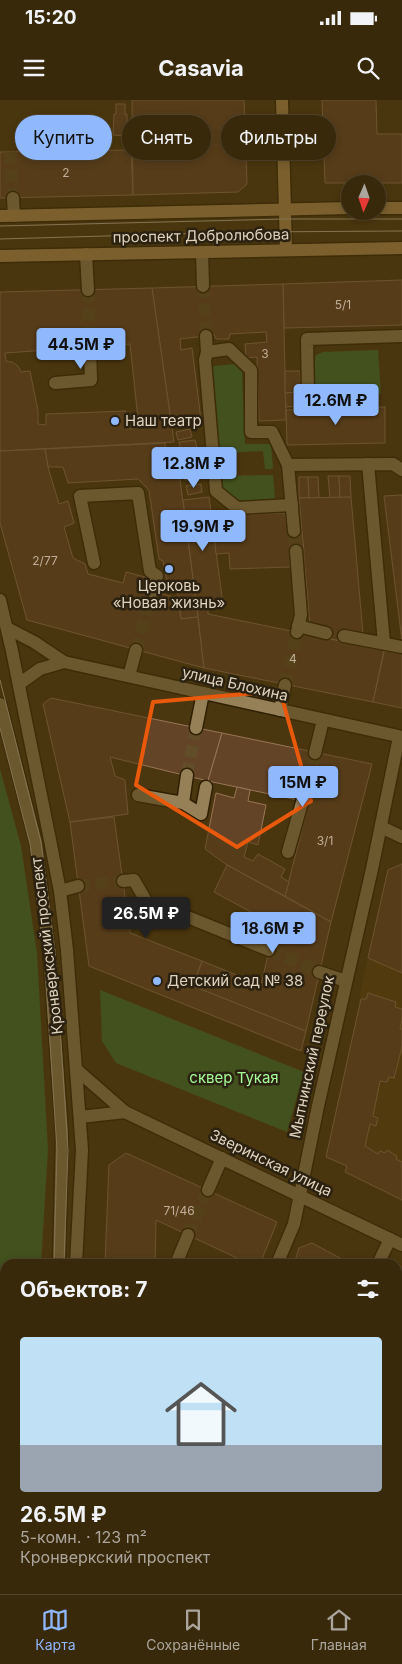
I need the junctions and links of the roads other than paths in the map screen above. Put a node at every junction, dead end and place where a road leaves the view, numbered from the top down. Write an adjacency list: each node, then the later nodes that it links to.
1 (282, 100): 6 (main road)
2 (13, 198): 8 (street)
3 (341, 208): 6 (main road, проспект Добролюбова)
4 (386, 208): 5 (main road)
5 (402, 208)
6 (285, 209): 8 (main road, проспект Добролюбова); 10 (main road)
7 (0, 216): 8 (main road, проспект Добролюбова)
8 (14, 216)
9 (402, 248): 10 (main road, проспект Добролюбова)
10 (286, 250): 11 (main road, проспект Добролюбова)
11 (202, 252): 12 (main road, проспект Добролюбова); 14 (street)
12 (86, 254): 13 (main road, проспект Добролюбова); 15 (street)
13 (0, 256)
14 (203, 286)
15 (88, 290)
16 (206, 336): 19 (street)
17 (402, 336): 21 (street)
18 (90, 349): 20 (street)
19 (207, 352): 23 (street); 25 (street)
20 (55, 382)
21 (308, 395)
22 (368, 464): 23 (street); 24 (street); 34 (street)
23 (288, 465): 25 (street)
24 (402, 470)
25 (292, 505): 26 (street)
26 (294, 531)
27 (296, 551): 32 (street)
28 (94, 563): 29 (street)
29 (153, 592)
30 (0, 600): 31 (street, Кронверкский проспект)
31 (7, 628): 37 (street, улица Блохина); 39 (street, Кронверкский проспект)
32 (326, 633)
33 (344, 636): 34 (street)
34 (384, 643): 35 (street)
35 (402, 647)
36 (136, 650): 38 (street)
37 (64, 662): 38 (street, улица Блохина); 39 (street, улица Блохина)
38 (129, 676): 41 (street, улица Блохина)
39 (19, 684): 58 (street, Кронверкский проспект)
40 (285, 685): 43 (street)
41 (203, 693): 43 (street, улица Блохина); 45 (street)
42 (0, 704): 71 (street)
43 (280, 710): 44 (street, улица Блохина)
44 (323, 720): 46 (street, улица Блохина); 47 (street)
45 (196, 728)
46 (400, 737): 53 (street, улица Блохина)
47 (315, 752)
48 (187, 775): 52 (street)
49 (308, 781): 55 (street)
50 (206, 787): 52 (street)
51 (138, 795): 52 (street)
52 (183, 803)
53 (381, 827): 54 (street); 61 (street, Мытнинский переулок)
54 (402, 837)
55 (288, 852)
56 (123, 881): 59 (street)
57 (78, 886): 58 (street)
58 (60, 891): 62 (street, Кронверкский проспект)
59 (269, 950)
60 (319, 972): 61 (street)
61 (346, 981): 67 (street, Мытнинский переулок)
62 (77, 1070): 63 (street, Зверинская улица); 64 (street, Кронверкский проспект)
63 (125, 1112): 64 (street); 65 (street, Зверинская улица)
64 (80, 1117): 72 (street, Кронверкский проспект)
65 (222, 1158): 66 (street); 67 (street, Зверинская улица)
66 (208, 1190)
67 (299, 1195): 69 (street, Зверинская улица); 74 (street, Мытнинский переулок)
68 (188, 1235): 73 (street)
69 (390, 1239): 70 (street, Зверинская улица); 75 (street)
70 (402, 1245)
71 (59, 1259)
72 (76, 1259)
73 (178, 1259)
74 (279, 1259)
75 (380, 1259)

